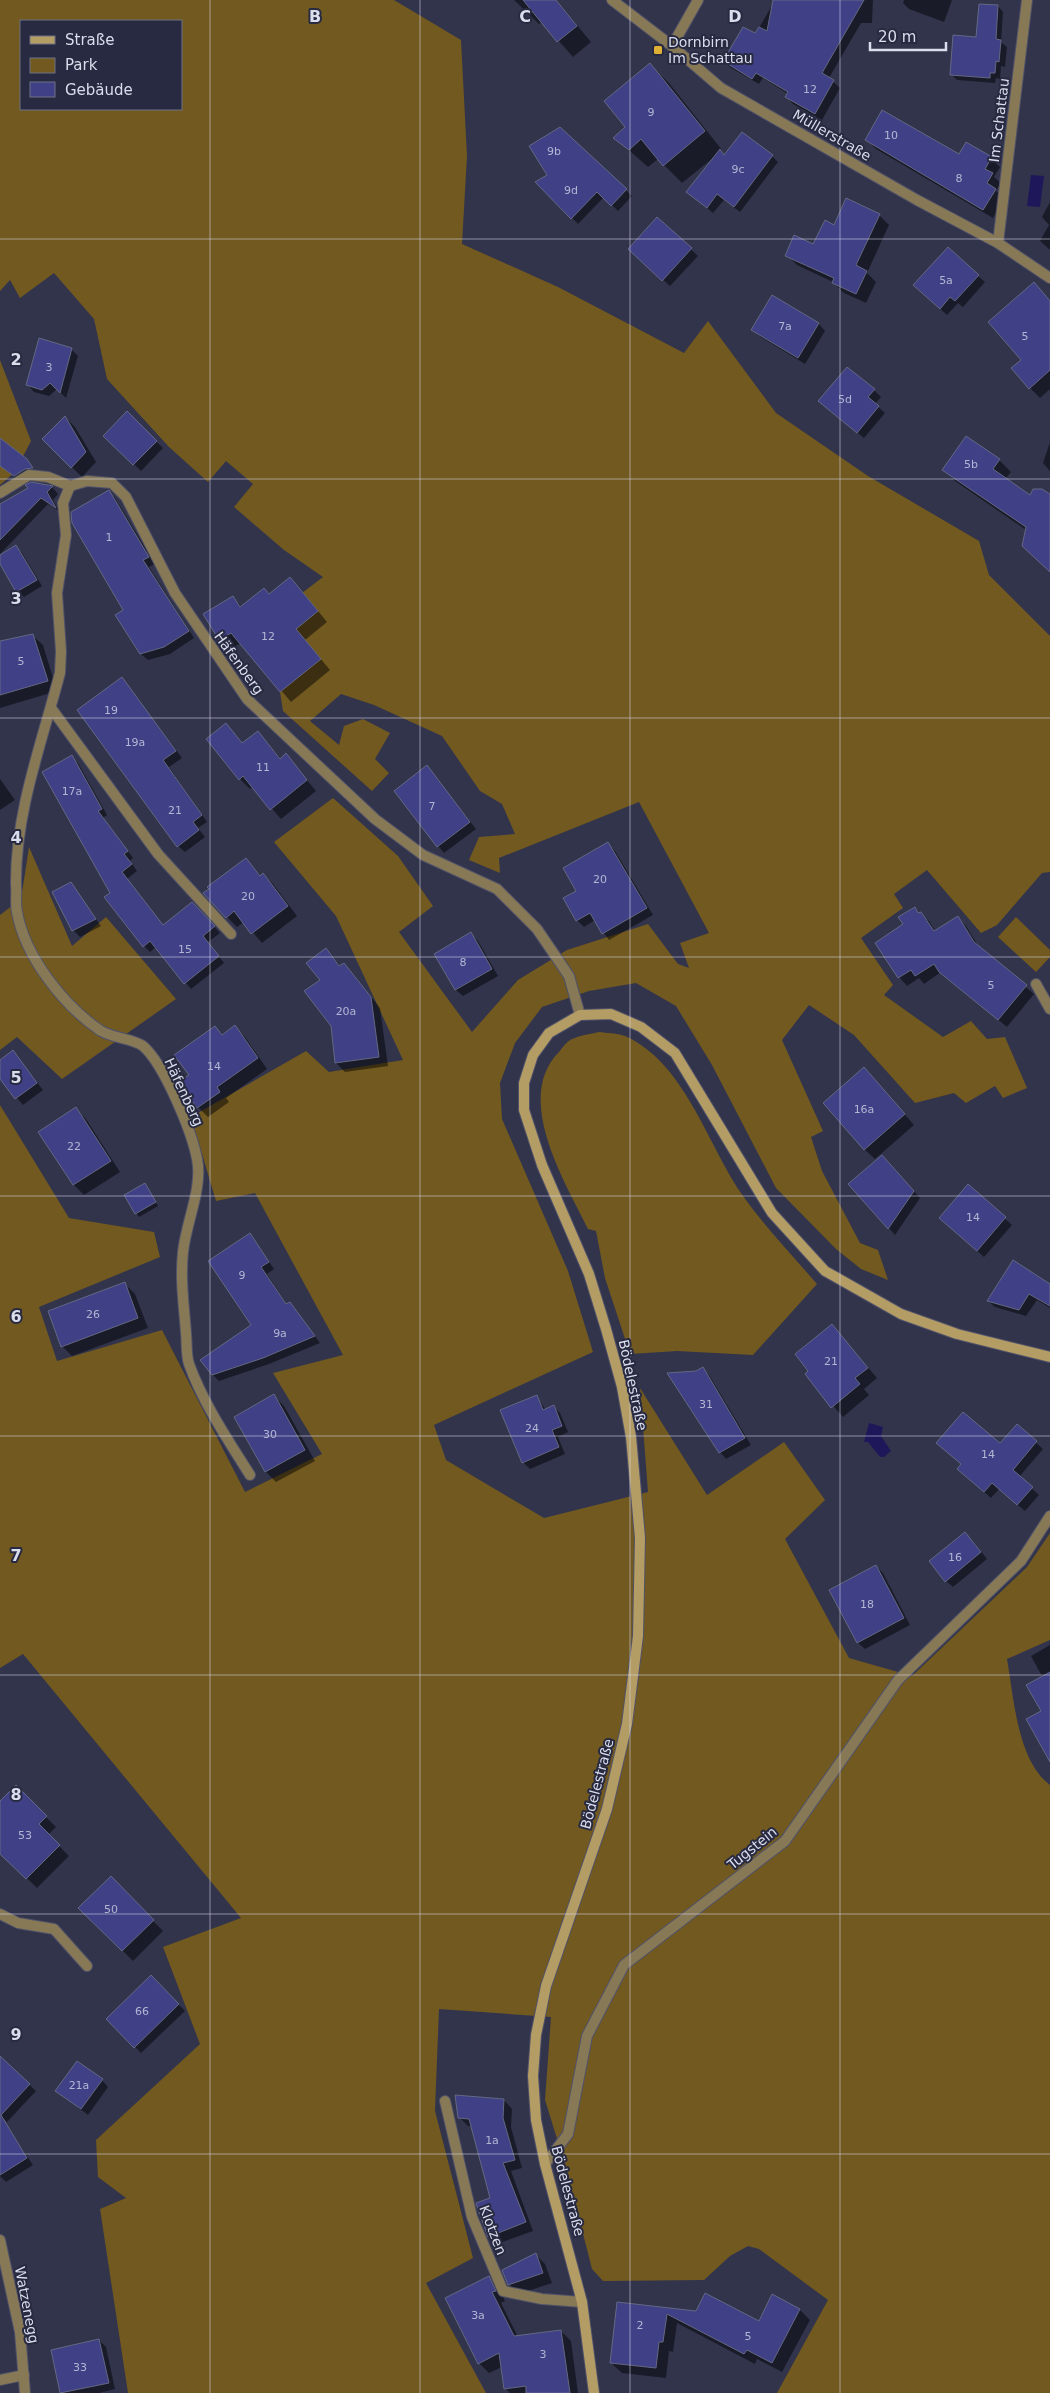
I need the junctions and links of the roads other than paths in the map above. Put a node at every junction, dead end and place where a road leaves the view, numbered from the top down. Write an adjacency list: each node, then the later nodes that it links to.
1 (612, 0): 4 (street, Müllerstraße)
2 (698, 0): 4 (street)
3 (1027, 0): 5 (street, Im Schattau)
4 (672, 46): 5 (street, Müllerstraße)
5 (998, 243): 6 (street, Müllerstraße)
6 (1050, 278)
7 (70, 486): 8 (street); 9 (street, Häfenberg); 13 (street, Häfenberg)
8 (0, 493)
9 (51, 708): 10 (street); 15 (street, Häfenberg)
10 (230, 934)
11 (1036, 984): 12 (street)
12 (1050, 1009)
13 (580, 1015): 14 (main road, Bödelestraße); 20 (main road, Bödelestraße)
14 (1050, 1357)
15 (250, 1475)
16 (1050, 1516): 20 (street, Tugstein)
17 (0, 1914): 18 (street)
18 (87, 1966)
19 (445, 2101): 22 (street, Klotzen)
20 (545, 2164): 22 (main road, Bödelestraße)
21 (0, 2240): 23 (street, Watzenegg)
22 (582, 2302): 26 (main road, Bödelestraße)
23 (24, 2375): 24 (street); 25 (street, Watzenegg)
24 (0, 2380)
25 (25, 2393)
26 (595, 2393)

